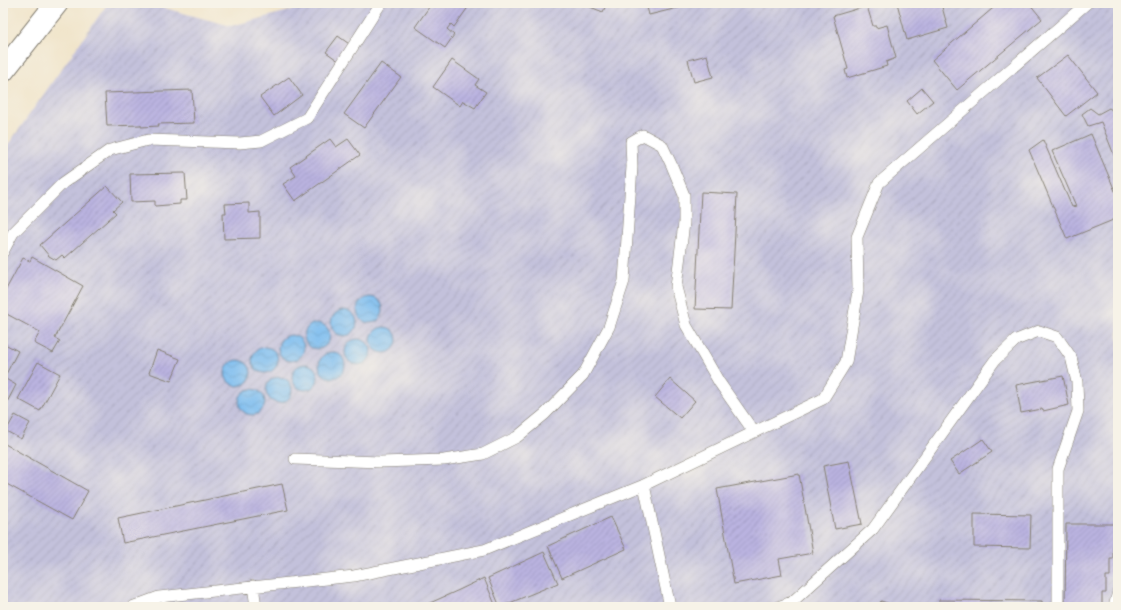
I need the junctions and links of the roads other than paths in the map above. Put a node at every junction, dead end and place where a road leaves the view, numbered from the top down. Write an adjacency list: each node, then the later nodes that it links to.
1 (56, 3): 4 (main road)
2 (380, 3): 5 (lane)
3 (1087, 3): 6 (lane)
4 (3, 70)
5 (3, 252)
6 (754, 432): 7 (lane); 8 (lane)
7 (295, 459)
8 (644, 485): 9 (lane); 13 (lane)
9 (253, 586): 11 (lane); 12 (lane)
10 (1118, 592): 16 (lane)
11 (132, 607)
12 (256, 607)
13 (670, 607)
14 (778, 607): 15 (lane)
15 (1058, 607)
16 (1114, 607)

